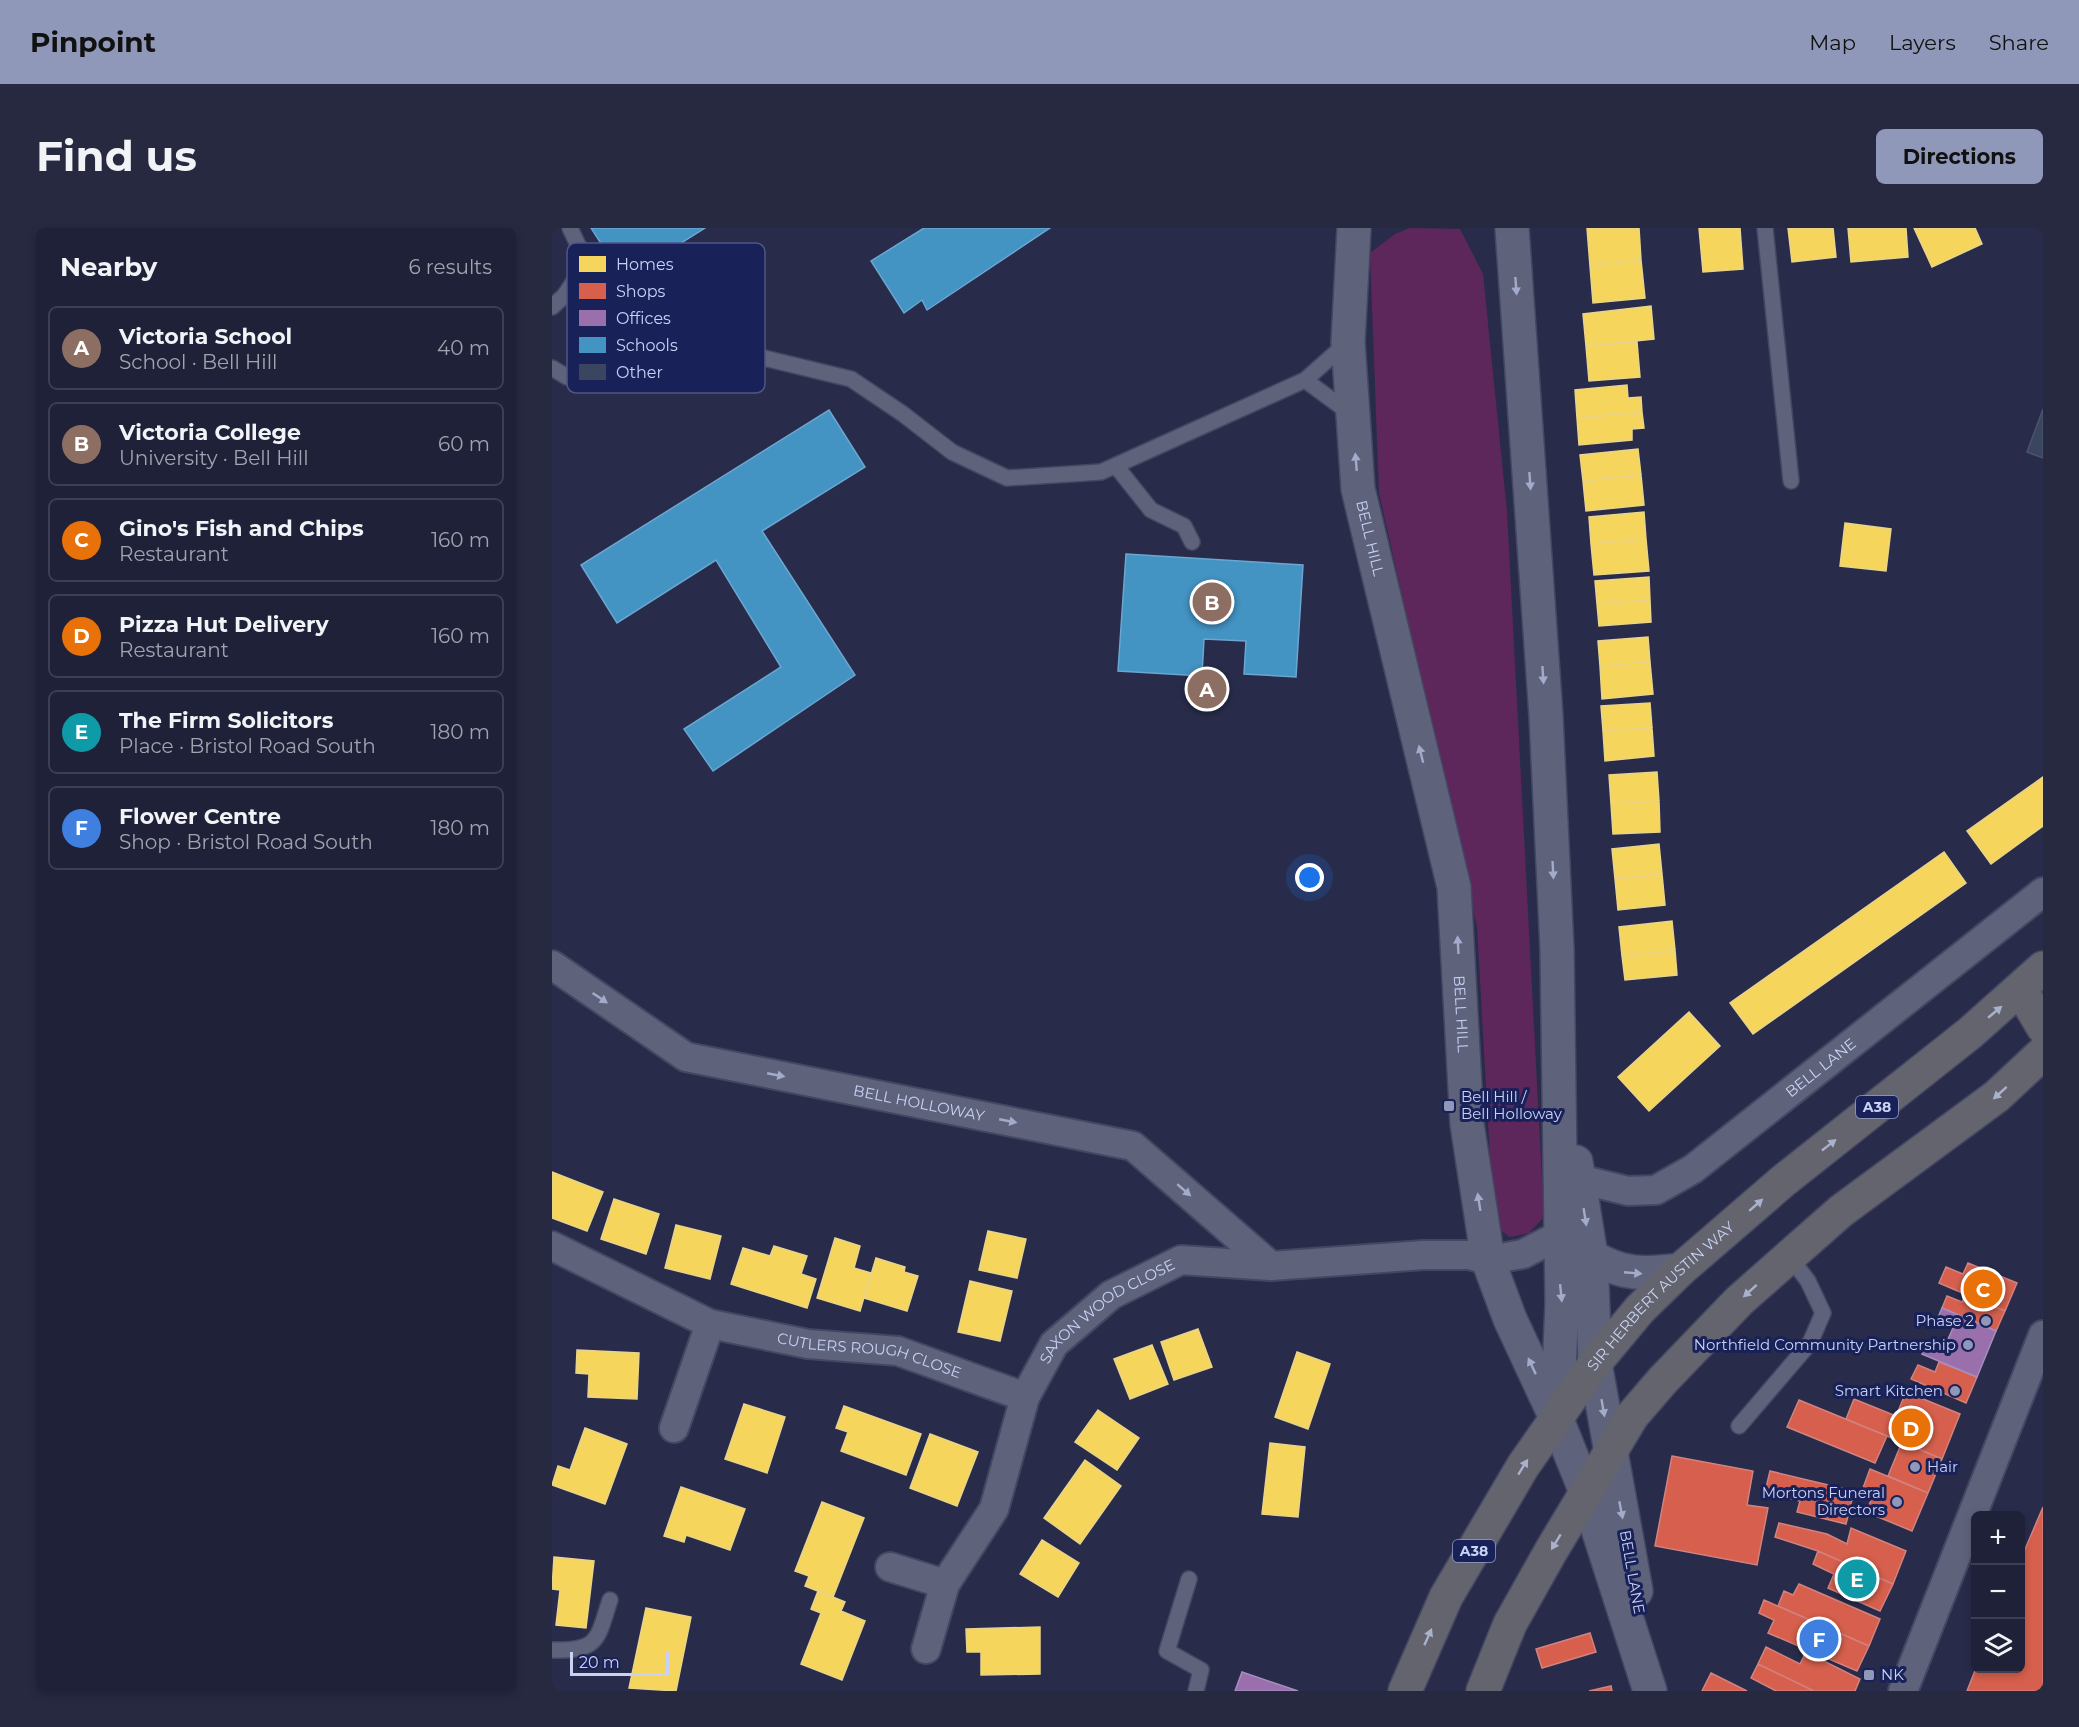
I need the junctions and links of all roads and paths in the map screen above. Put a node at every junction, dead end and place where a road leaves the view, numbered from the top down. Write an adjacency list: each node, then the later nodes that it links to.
1 (570, 228): 5 (lane)
2 (1354, 228): 8 (main road, BELL HILL)
3 (1512, 228): 21 (main road, one-way to 21)
4 (1765, 228): 15 (lane)
5 (577, 243)
6 (567, 292): 7 (lane)
7 (552, 307)
8 (1348, 342): 12 (lane); 13 (main road, BELL HILL)
9 (765, 358): 14 (lane)
10 (552, 368): 11 (lane)
11 (567, 377)
12 (1305, 380): 13 (lane); 14 (lane)
13 (1352, 414): 28 (main road, BELL HILL, one-way to 13)
14 (1116, 466): 16 (lane)
15 (1791, 481)
16 (1192, 542)
17 (2043, 892): 23 (street, BELL LANE)
18 (552, 965): 29 (street, BELL HOLLOWAY, one-way to 29)
19 (2032, 979): 20 (highway); 30 (highway, SIR HERBERT AUSTIN WAY / A38, one-way to 19)
20 (2043, 1026)
21 (1558, 1044): 23 (main road); 24 (main road)
22 (2043, 1053): 27 (highway, one-way to 27)
23 (1579, 1179): 26 (main road, one-way to 26)
24 (1560, 1235): 28 (street, SAXON WOOD CLOSE); 35 (main road, one-way to 35)
25 (552, 1246): 31 (street, CUTLERS ROUGH CLOSE)
26 (1591, 1256): 30 (main road, one-way to 30); 33 (main road)
27 (1789, 1256): 36 (lane); 38 (highway, one-way to 38)
28 (1488, 1260): 29 (street, SAXON WOOD CLOSE); 35 (main road, BELL HILL, one-way to 28)
29 (1271, 1266): 34 (street, SAXON WOOD CLOSE)
30 (1680, 1270): 33 (highway, SIR HERBERT AUSTIN WAY / A38)
31 (710, 1324): 34 (street, CUTLERS ROUGH CLOSE); 37 (street)
32 (2043, 1335): 50 (street)
33 (1595, 1363): 35 (highway, SIR HERBERT AUSTIN WAY / A38); 38 (main road, one-way to 38)
34 (1025, 1397): 42 (street, SAXON WOOD CLOSE)
35 (1557, 1420): 39 (main road, BELL LANE); 47 (highway, SIR HERBERT AUSTIN WAY / A38, one-way to 35)
36 (1739, 1426)
37 (674, 1428)
38 (1610, 1453): 39 (highway); 49 (main road, BELL LANE, one-way to 49)
39 (1586, 1492): 48 (highway, one-way to 48); 49 (main road, BELL LANE)
40 (890, 1567): 42 (street)
41 (1189, 1578): 46 (lane)
42 (945, 1584): 44 (street, SAXON WOOD CLOSE)
43 (610, 1600): 45 (lane)
44 (926, 1649)
45 (552, 1650)
46 (1196, 1691)
47 (1405, 1691)
48 (1483, 1691)
49 (1652, 1691)
50 (1903, 1691)

